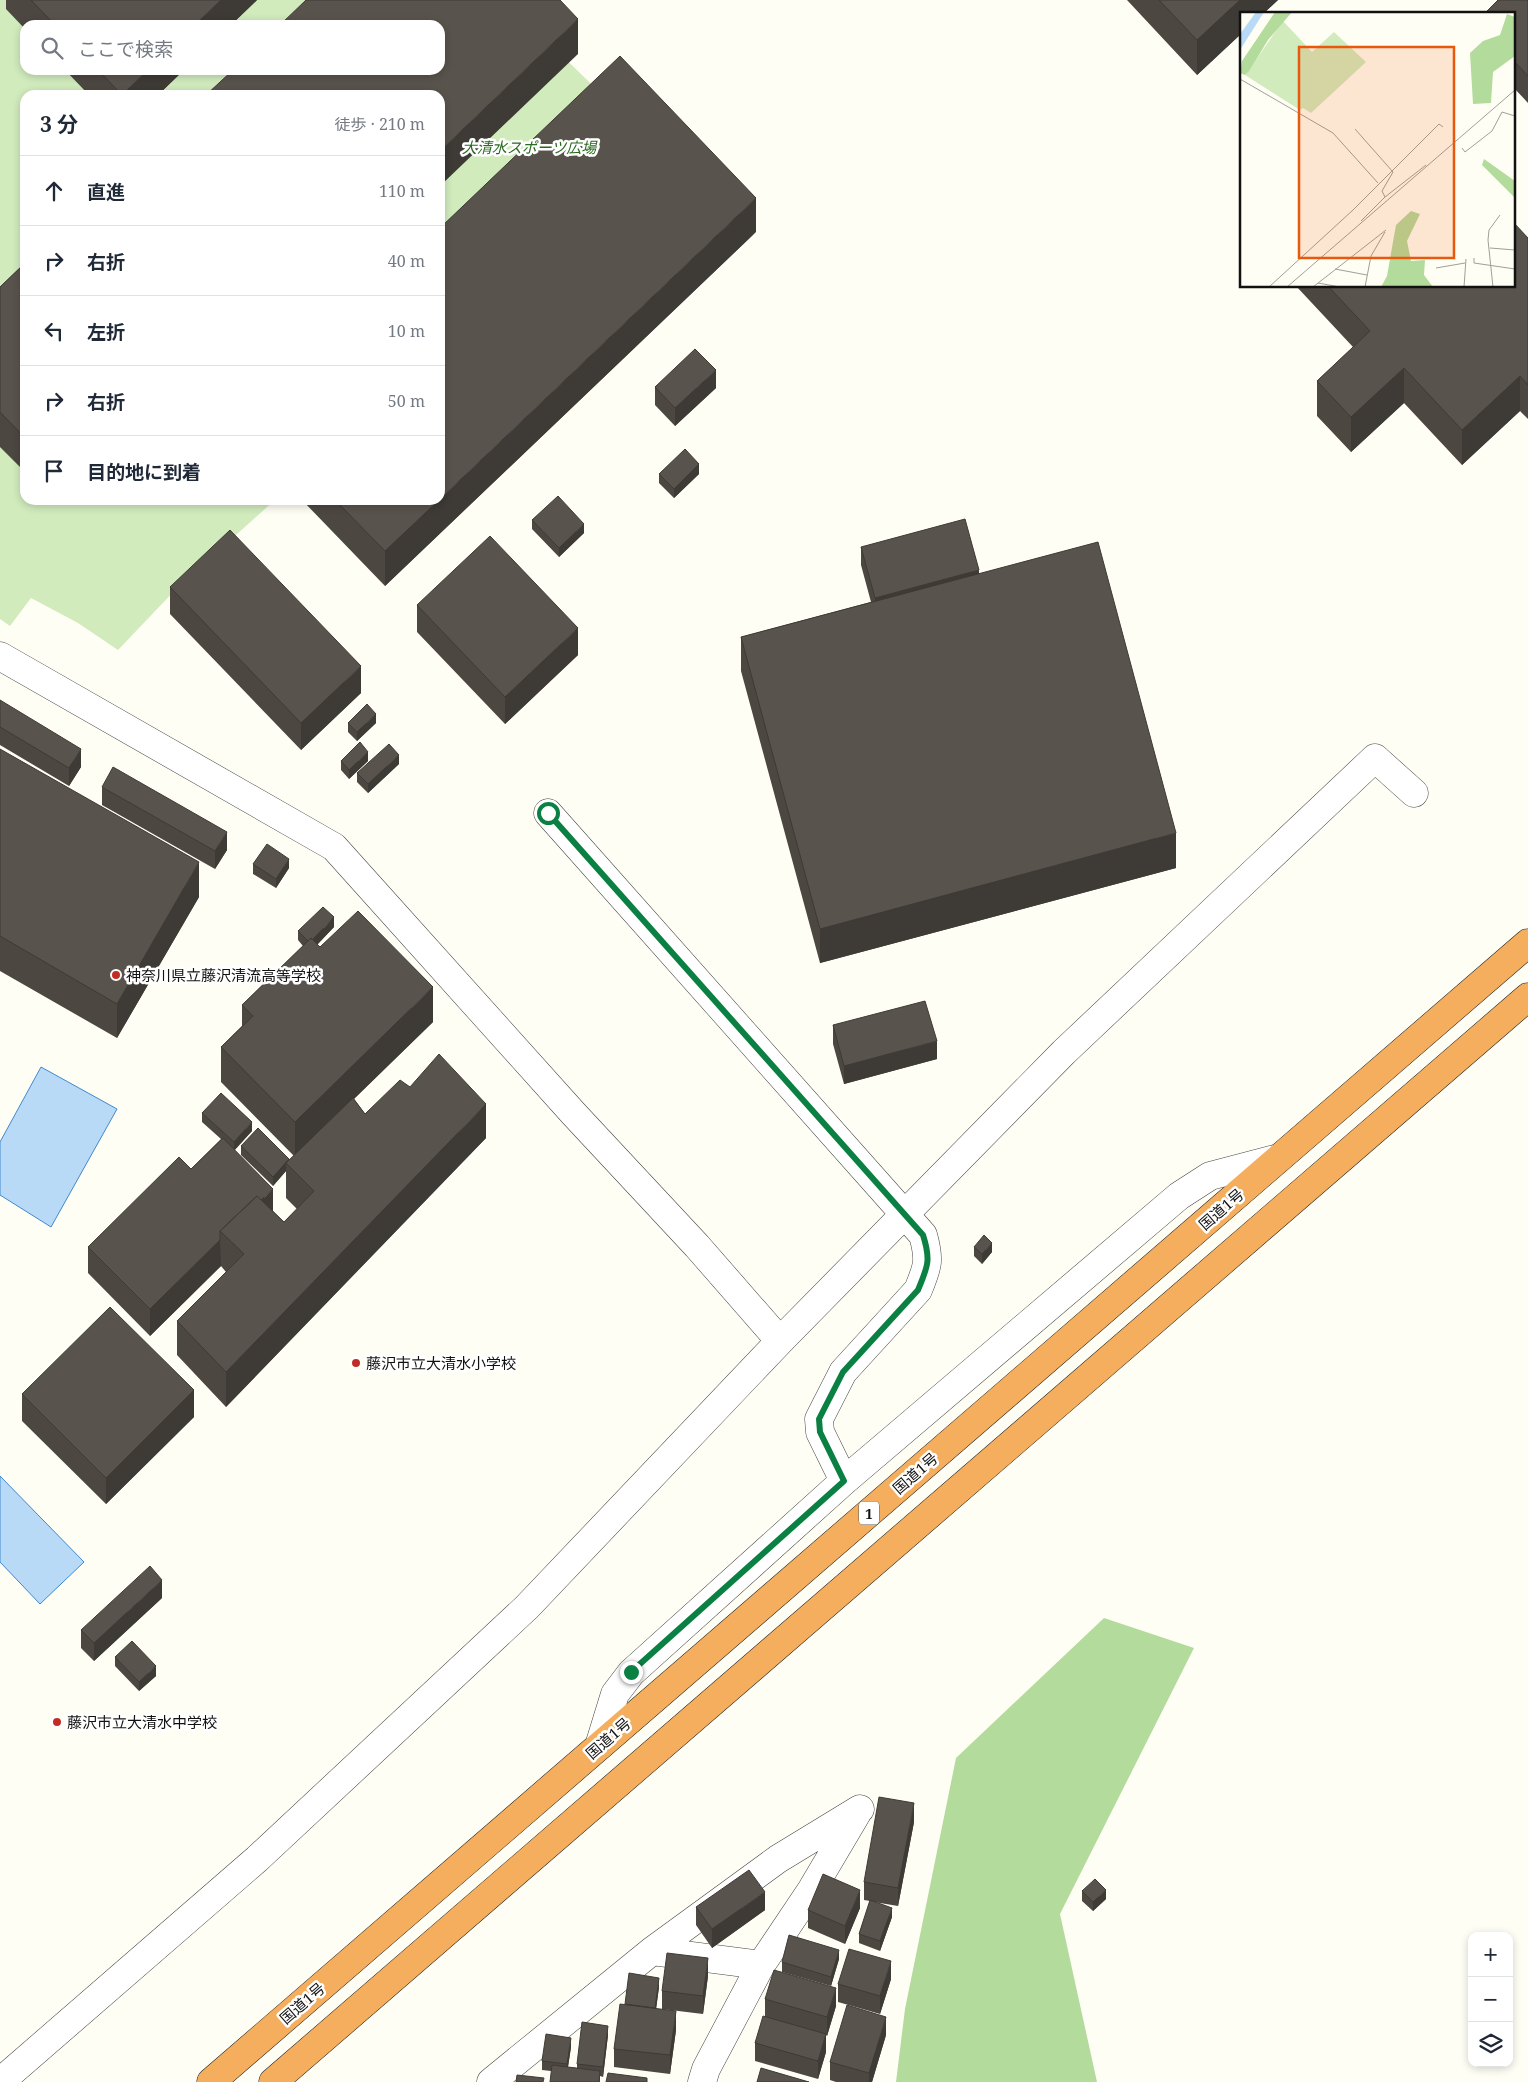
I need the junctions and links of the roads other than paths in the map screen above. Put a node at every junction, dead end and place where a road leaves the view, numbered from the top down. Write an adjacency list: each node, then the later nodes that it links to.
1 (0, 656): 7 (street)
2 (1414, 793): 7 (street)
3 (548, 813): 8 (street)
4 (1528, 943): 6 (highway, 国道1号 / 1)
5 (1528, 997): 14 (highway)
6 (1280, 1158): 8 (street); 9 (highway, 国道1号 / 1)
7 (780, 1342): 12 (street)
8 (844, 1481): 9 (street)
9 (599, 1746): 13 (highway, 国道1号 / 1)
10 (652, 1950): 11 (street); 11 (street); 15 (street)
11 (761, 1965): 16 (street)
12 (0, 2082)
13 (210, 2082)
14 (273, 2082)
15 (491, 2082)
16 (702, 2082)

